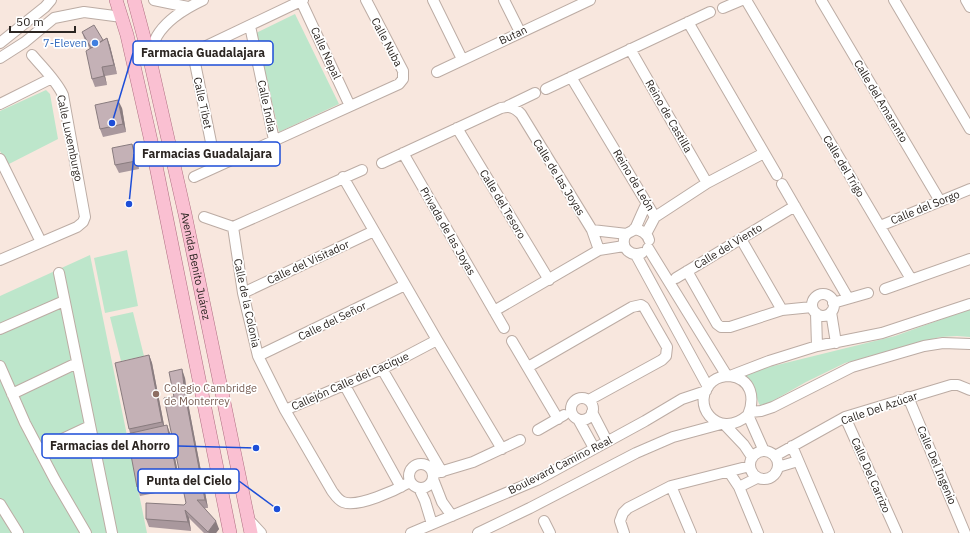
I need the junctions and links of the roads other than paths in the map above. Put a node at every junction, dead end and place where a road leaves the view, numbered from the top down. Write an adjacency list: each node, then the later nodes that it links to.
1 (116, 0): 21 (main road, Avenida Benito Juárez)
2 (134, 0): 32 (main road, Avenida Benito Juárez)
3 (154, 0): 17 (street)
4 (203, 0): 17 (street)
5 (302, 0): 24 (street, Calle Tibet); 39 (street, Calle Nepal)
6 (366, 0): 39 (street, Calle Nuba)
7 (433, 0): 31 (street)
8 (504, 0): 25 (street)
9 (590, 0): 16 (street, Butan)
10 (742, 0): 19 (street)
11 (746, 0): 61 (street, Calle del Trigo)
12 (821, 0): 56 (street, Calle del Amaranto)
13 (894, 0): 42 (street)
14 (966, 0): 18 (street)
15 (48, 4): 22 (street); 27 (street)
16 (572, 4): 25 (street, Butan)
17 (188, 7): 32 (street)
18 (970, 7)
19 (723, 8)
20 (710, 12): 23 (street)
21 (122, 17): 22 (street); 26 (main road, Avenida Benito Juárez)
22 (54, 18): 30 (street)
23 (688, 22): 28 (street); 45 (street)
24 (250, 26): 43 (street, Calle India); 48 (street, Calle Tibet)
25 (520, 32): 31 (street, Butan)
26 (128, 35): 32 (main road); 146 (main road, Avenida Benito Juárez)
27 (0, 43)
28 (630, 49): 34 (street); 53 (street, Reino de Castilla)
29 (32, 55): 35 (street, Calle Luxemburgo)
30 (0, 58)
31 (462, 59): 33 (street, Butan)
32 (150, 60): 140 (main road, Avenida Benito Juárez)
33 (437, 72)
34 (571, 77): 36 (street); 57 (street, Reino de León)
35 (52, 78): 38 (street); 68 (street, Calle Luxemburgo)
36 (546, 89)
37 (535, 93): 40 (street)
38 (0, 104)
39 (350, 106): 43 (street)
40 (508, 106): 41 (street); 63 (street, Calle de las Joyas)
41 (457, 128): 44 (street); 79 (street, Calle del Tesoro)
42 (970, 130)
43 (274, 140): 48 (street)
44 (403, 153): 47 (street); 90 (street, Privada de las Joyas)
45 (764, 153): 50 (street); 53 (street, Reino de León)
46 (0, 159): 68 (street)
47 (382, 163)
48 (216, 167): 51 (street)
49 (362, 170): 52 (street)
50 (777, 175)
51 (194, 176)
52 (343, 177): 62 (street); 64 (street)
53 (707, 183): 60 (street, Reino de León)
54 (782, 184): 58 (street)
55 (970, 189): 56 (street, Calle del Sorgo)
56 (940, 201): 61 (street, Calle del Sorgo)
57 (647, 203): 60 (street, Reino de León); 65 (street)
58 (795, 206): 67 (street, Calle del Viento); 84 (street)
59 (204, 217): 62 (street)
60 (655, 217): 66 (street)
61 (880, 226): 78 (street, Calle del Trigo)
62 (233, 227): 82 (street, Calle de la Colonia)
63 (592, 230): 65 (street); 71 (street, Calle de las Joyas)
64 (374, 231): 80 (street); 82 (street, Calle del Visitador)
65 (631, 232): 66 (street); 69 (street)
66 (646, 234): 70 (street)
67 (741, 239): 75 (street, Calle del Viento); 88 (street)
68 (41, 242): 74 (street)
69 (624, 246): 71 (street); 72 (street)
70 (648, 248): 72 (street); 103 (street)
71 (598, 250): 79 (street)
72 (636, 255): 105 (street)
73 (970, 259): 78 (street)
74 (0, 260)
75 (687, 271): 77 (street); 88 (street, Calle del Viento)
76 (59, 273): 85 (street)
77 (676, 278)
78 (911, 279): 81 (street)
79 (548, 280): 90 (street)
80 (405, 285): 93 (street); 98 (street, Calle del Señor)
81 (885, 289)
82 (242, 293): 98 (street, Calle de la Colonia)
83 (868, 293): 84 (street, Calle del Viento)
84 (848, 298): 87 (street, Calle del Viento)
85 (64, 301): 92 (street); 99 (street)
86 (970, 304): 95 (street)
87 (832, 308): 89 (street, Calle del Viento); 89 (street); 95 (street)
88 (782, 310): 89 (street, Calle del Viento)
89 (814, 310): 97 (street)
90 (494, 312): 91 (street, Privada de las Joyas)
91 (504, 328)
92 (0, 329)
93 (437, 340): 102 (street, Callejón Calle del Cacique); 124 (street)
94 (512, 341): 101 (street)
95 (836, 343): 97 (street)
96 (970, 344): 113 (street)
97 (817, 346): 103 (street)
98 (258, 356): 110 (street, Calle de la Colonia)
99 (77, 363): 107 (street); 118 (street)
100 (0, 366): 107 (street)
101 (528, 367): 109 (street); 115 (street)
102 (382, 369): 104 (street, Callejón Calle del Cacique); 132 (street)
103 (728, 376): 105 (street); 113 (street)
104 (344, 384): 110 (street, Callejón Calle del Cacique); 134 (street)
105 (707, 389): 117 (street); 121 (street, Boulevard Camino Real)
106 (970, 390): 108 (street, Calle Del Azúcar)
107 (12, 394): 125 (street)
108 (908, 397): 114 (street, Calle Del Azúcar); 157 (street, Calle Del Ingenio)
109 (589, 400): 111 (street); 112 (street)
110 (285, 410): 134 (street, Calle de la Colonia)
111 (571, 411): 115 (street); 116 (street)
112 (592, 412): 116 (street); 121 (street)
113 (749, 414): 117 (street); 126 (street)
114 (845, 417): 122 (street, Calle Del Azúcar); 156 (street, Calle Del Carrizo)
115 (558, 419): 119 (street)
116 (578, 419): 123 (street)
117 (723, 424): 129 (street); 150 (street)
118 (90, 426): 125 (street); 145 (street)
119 (538, 430)
120 (520, 440): 124 (street)
121 (607, 441): 123 (street, Boulevard Camino Real)
122 (792, 446): 127 (street, Calle Del Azúcar); 128 (street)
123 (594, 448): 139 (street, Boulevard Camino Real)
124 (502, 449): 132 (street)
125 (39, 450): 144 (street)
126 (764, 451): 127 (street); 129 (street)
127 (775, 456): 130 (street)
128 (798, 461): 130 (street); 155 (street)
129 (751, 462): 131 (street); 133 (street)
130 (778, 467): 133 (street)
131 (729, 472): 135 (street); 136 (street)
132 (436, 475): 134 (street); 137 (street); 139 (street)
133 (757, 478): 136 (street)
134 (406, 484): 137 (street)
135 (671, 486): 152 (street); 153 (street)
136 (739, 487): 154 (street)
137 (419, 488): 142 (street)
138 (0, 504): 143 (street)
139 (452, 516): 142 (street, Boulevard Camino Real)
140 (248, 519): 147 (main road, Avenida Benito Juárez); 148 (street)
141 (544, 521): 151 (street)
142 (432, 524): 149 (street, Boulevard Camino Real)
143 (18, 533)
144 (86, 533)
145 (112, 533)
146 (230, 533)
147 (251, 533)
148 (261, 533)
149 (411, 533)
150 (478, 533)
151 (550, 533)
152 (624, 533)
153 (691, 533)
154 (758, 533)
155 (829, 533)
156 (897, 533)
157 (965, 533)

